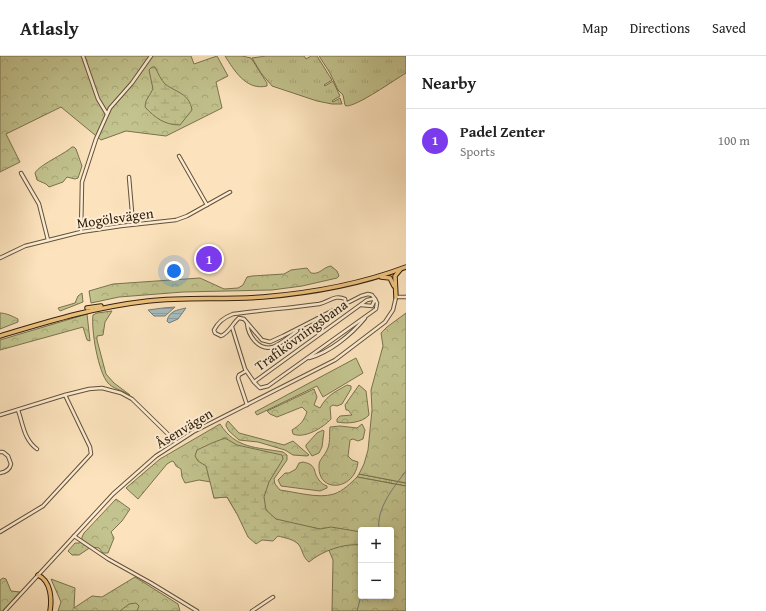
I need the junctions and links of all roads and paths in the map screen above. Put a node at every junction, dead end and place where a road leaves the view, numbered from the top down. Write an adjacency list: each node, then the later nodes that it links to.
1 (83, 56): 3 (street)
2 (151, 56): 3 (street)
3 (107, 114): 10 (street)
4 (179, 156): 8 (street)
5 (21, 172): 11 (street)
6 (129, 177): 9 (street)
7 (230, 192): 8 (street, Mogölsvägen)
8 (207, 205): 9 (street, Mogölsvägen)
9 (133, 224): 10 (street, Mogölsvägen)
10 (81, 232): 11 (street, Mogölsvägen)
11 (48, 240): 12 (street, Mogölsvägen)
12 (0, 258)
13 (406, 266): 14 (highway); 26 (highway)
14 (400, 270): 15 (highway); 16 (highway)
15 (377, 277): 16 (highway); 26 (highway)
16 (395, 289): 17 (highway)
17 (396, 297): 18 (street); 31 (street, Åsenvägen)
18 (406, 297)
19 (375, 300): 20 (street, Trafikövningsbana); 21 (street, Trafikövningsbana); 21 (street, Trafikövningsbana); 22 (street, Trafikövningsbana)
20 (346, 304): 24 (street, Trafikövningsbana); 25 (street, Trafikövningsbana)
21 (361, 305): 29 (street, Trafikövningsbana)
22 (368, 314): 27 (street, Trafikövningsbana); 27 (street, Trafikövningsbana)
23 (247, 323): 24 (street, Trafikövningsbana); 25 (street, Trafikövningsbana); 25 (street, Trafikövningsbana)
24 (232, 327): 28 (street, Trafikövningsbana)
25 (302, 327)
26 (0, 335)
27 (307, 359): 29 (street, Trafikövningsbana)
28 (246, 371): 29 (street, Trafikövningsbana); 31 (street, Trafikövningsbana)
29 (254, 382)
30 (65, 395): 32 (street); 34 (street); 38 (street)
31 (247, 405): 34 (street, Åsenvägen)
32 (18, 410): 33 (street); 35 (street)
33 (0, 415)
34 (176, 443): 39 (street, Åsenvägen)
35 (37, 449)
36 (0, 452): 37 (street)
37 (0, 473)
38 (0, 532)
39 (74, 536): 40 (street, Åsenvägen); 44 (street)
40 (38, 575): 42 (street, Åsenvägen); 43 (highway)
41 (273, 597): 45 (street)
42 (5, 611)
43 (50, 611)
44 (196, 611)
45 (252, 611)

